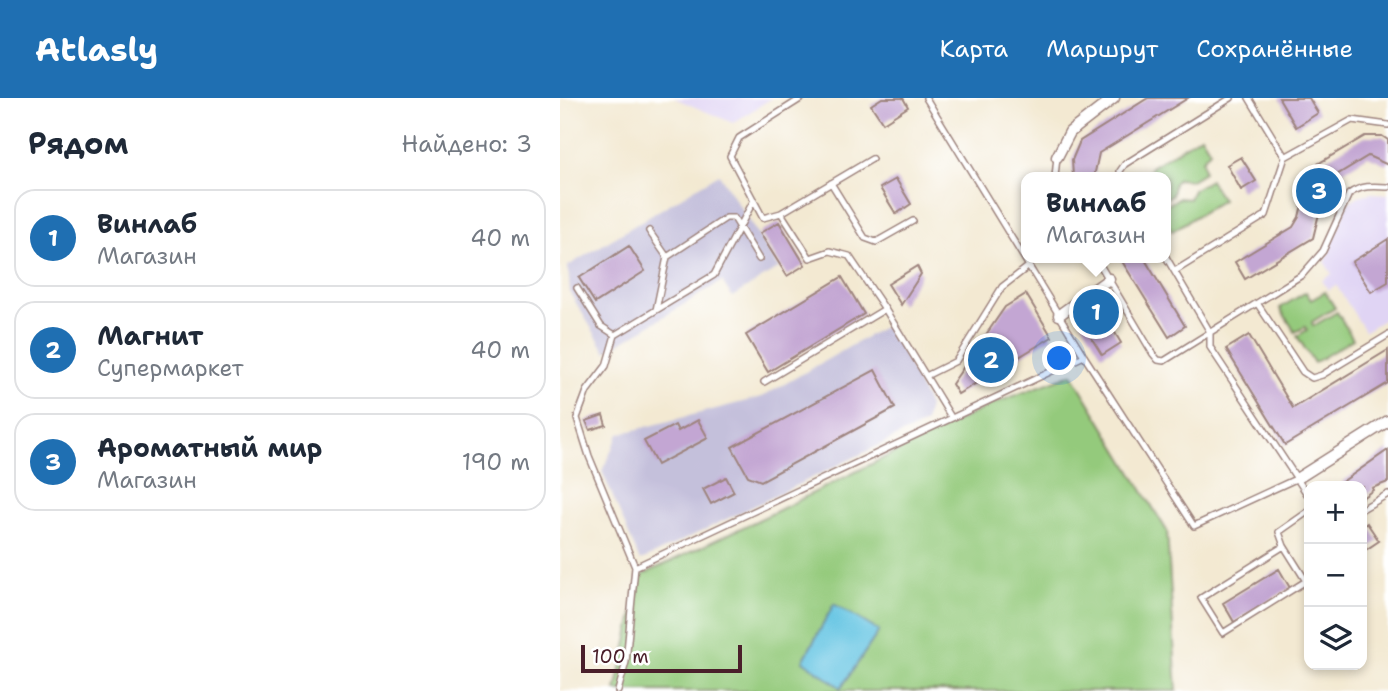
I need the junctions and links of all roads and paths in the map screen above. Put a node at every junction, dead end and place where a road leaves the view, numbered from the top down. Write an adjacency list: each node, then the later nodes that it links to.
1 (802, 98): 14 (lane)
2 (926, 98): 19 (lane)
3 (1114, 98): 7 (street)
4 (1250, 98): 8 (lane)
5 (1227, 99): 11 (lane)
6 (1388, 125): 8 (lane)
7 (1057, 157): 10 (lane)
8 (1285, 157): 26 (lane)
9 (872, 159): 12 (lane)
10 (1056, 172)
11 (1120, 172)
12 (831, 183): 15 (lane); 16 (lane)
13 (1388, 187): 29 (lane)
14 (754, 200): 15 (lane); 17 (lane)
15 (781, 213): 30 (lane)
16 (914, 220)
17 (739, 227): 20 (lane); 21 (lane); 31 (lane)
18 (649, 231): 20 (lane)
19 (1021, 253)
20 (667, 257): 31 (lane)
21 (759, 259)
22 (1027, 263): 25 (lane)
23 (1099, 263): 27 (lane)
24 (1170, 263): 26 (lane)
25 (1029, 266): 32 (lane); 37 (lane)
26 (1175, 271): 33 (lane)
27 (1109, 279): 32 (street); 33 (lane)
28 (577, 288): 34 (lane)
29 (1257, 303): 33 (lane); 35 (lane)
30 (885, 309): 37 (lane); 38 (lane)
31 (656, 310): 34 (lane)
32 (1059, 315): 36 (lane)
33 (1210, 332): 41 (lane)
34 (615, 335): 47 (lane)
35 (1388, 335)
36 (1084, 356): 39 (lane); 41 (lane)
37 (926, 376): 39 (lane)
38 (764, 382)
39 (951, 416): 47 (lane)
40 (1388, 421): 41 (street)
41 (1298, 478): 42 (lane)
42 (1304, 488)
43 (1388, 494): 44 (lane)
44 (1367, 506)
45 (1304, 514): 46 (lane)
46 (1284, 546): 46 (lane)
47 (635, 567): 48 (lane)
48 (618, 691)

